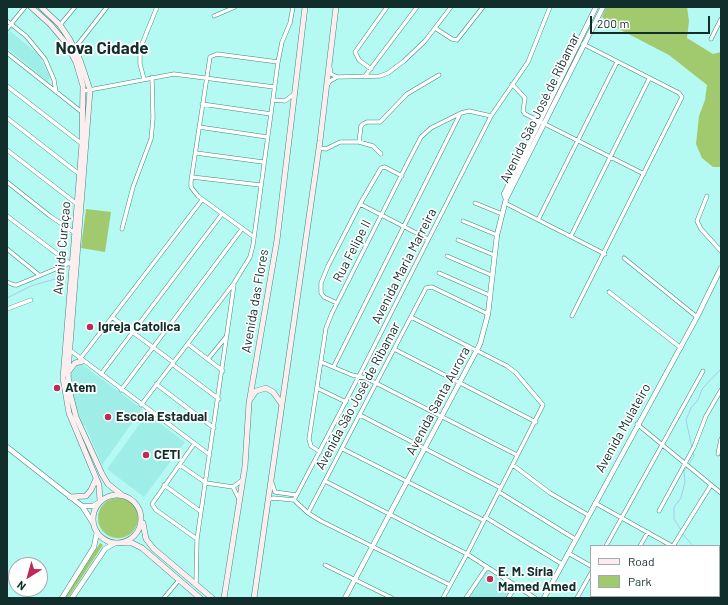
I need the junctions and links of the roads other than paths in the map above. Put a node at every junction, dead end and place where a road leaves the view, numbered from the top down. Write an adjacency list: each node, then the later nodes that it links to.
1 (25, 7): 21 (street)
2 (43, 7): 17 (street); 22 (main road, Avenida Curaçao)
3 (75, 7): 22 (street)
4 (107, 7): 28 (street)
5 (157, 7): 40 (street)
6 (235, 7): 18 (street)
7 (293, 7): 31 (street)
8 (305, 7): 48 (main road, Avenida das Flores)
9 (336, 7): 30 (main road)
10 (387, 7): 33 (street)
11 (417, 7): 33 (street)
12 (451, 7): 23 (street)
13 (483, 7): 23 (street)
14 (549, 7): 41 (street, Avenida Maria Marreira)
15 (596, 7): 26 (street, Avenida São José de Ribamar)
16 (603, 7): 27 (street, Avenida São José de Ribamar)
17 (36, 9): 46 (main road, Avenida Curaçao)
18 (214, 16)
19 (721, 18): 25 (street)
20 (7, 21): 21 (street)
21 (11, 24): 24 (street); 47 (street)
22 (60, 25): 28 (main road, Avenida Curaçao)
23 (435, 28): 35 (street)
24 (7, 29)
25 (711, 39)
26 (579, 42): 27 (street); 58 (street, Avenida São José de Ribamar)
27 (584, 44): 32 (street); 59 (street, Avenida São José de Ribamar)
28 (75, 48): 45 (main road, Avenida Curaçao)
29 (7, 53): 47 (street)
30 (330, 61): 37 (street); 44 (main road)
31 (278, 62): 38 (street); 43 (street)
32 (616, 62): 39 (street); 62 (street)
33 (371, 69): 35 (street)
34 (439, 74): 63 (street)
35 (365, 76): 37 (street)
36 (152, 77): 38 (street); 40 (street); 91 (street)
37 (337, 77): 44 (street)
38 (205, 78): 43 (street); 51 (street)
39 (649, 78): 69 (street); 72 (street)
40 (144, 79): 45 (street)
41 (512, 84): 56 (street, Avenida Maria Marreira); 58 (street)
42 (7, 86): 64 (street)
43 (274, 88): 49 (street)
44 (327, 88): 65 (main road)
45 (90, 90): 46 (street); 92 (main road, Avenida Curaçao)
46 (84, 91): 53 (main road, Avenida Curaçao)
47 (56, 92): 53 (street)
48 (295, 93): 50 (street); 52 (main road, Avenida das Flores)
49 (273, 100): 50 (street); 55 (street)
50 (285, 101): 52 (street)
51 (202, 104): 55 (street); 60 (street)
52 (293, 110): 149 (main road, Avenida das Flores)
53 (84, 113): 64 (main road, Avenida Curaçao)
54 (461, 113): 56 (street, Rua Felipe II); 73 (street, Rua Felipe II); 89 (street)
55 (271, 114): 61 (street)
56 (491, 116): 96 (street, Avenida Maria Marreira)
57 (7, 118): 71 (street)
58 (539, 121): 59 (street); 79 (street, Avenida São José de Ribamar)
59 (544, 124): 62 (street); 79 (street, Avenida São José de Ribamar)
60 (199, 127): 61 (street); 67 (street)
61 (267, 137): 70 (street)
62 (577, 140): 69 (street); 87 (street)
63 (359, 142): 65 (street); 68 (street)
64 (82, 144): 71 (main road, Avenida Curaçao)
65 (319, 148): 151 (main road)
66 (7, 150): 80 (street)
67 (196, 153): 70 (street); 74 (street)
68 (381, 154)
69 (610, 157): 72 (street); 94 (street)
70 (263, 162): 76 (street)
71 (79, 174): 80 (main road, Avenida Curaçao)
72 (644, 174): 100 (street)
73 (402, 176): 81 (street); 85 (street, Rua Felipe II)
74 (192, 177): 76 (street); 78 (street)
75 (7, 182): 92 (street)
76 (260, 185): 95 (street)
77 (706, 196): 99 (street)
78 (202, 200): 83 (street); 120 (street)
79 (505, 201): 84 (street, Avenida Santa Aurora); 87 (street)
80 (77, 204): 92 (main road, Avenida Curaçao)
81 (360, 204): 85 (street); 114 (street)
82 (476, 204): 84 (street)
83 (222, 214): 90 (street); 123 (street)
84 (502, 214): 93 (street, Avenida Santa Aurora)
85 (382, 215): 89 (street); 114 (street, Rua Felipe II)
86 (7, 216): 104 (street)
87 (538, 220): 94 (street)
88 (464, 221): 93 (street)
89 (404, 227): 96 (street); 135 (street)
90 (242, 229): 95 (street); 126 (street)
91 (122, 230)
92 (78, 234): 104 (main road, Avenida Curaçao); 116 (main road, Avenida Curaçao)
93 (496, 235): 101 (street, Avenida Santa Aurora)
94 (571, 236): 100 (street)
95 (254, 237): 110 (street)
96 (428, 239): 140 (street, Avenida Maria Marreira)
97 (458, 240): 101 (street)
98 (7, 249): 107 (street)
99 (721, 251)
100 (605, 254): 119 (street)
101 (494, 255): 108 (street, Avenida Santa Aurora)
102 (447, 256): 108 (street)
103 (624, 258): 122 (street)
104 (71, 264): 107 (street); 115 (main road, Avenida Curaçao)
105 (721, 268): 122 (street, Avenida Mulateiro)
106 (439, 273): 112 (street)
107 (39, 275): 109 (street)
108 (491, 275): 112 (street, Avenida Santa Aurora)
109 (7, 282)
110 (234, 283): 124 (street); 125 (street)
111 (609, 292): 127 (street)
112 (489, 295): 118 (street, Avenida Santa Aurora)
113 (31, 300): 117 (street)
114 (337, 303): 133 (street, Rua Felipe II)
115 (68, 306): 116 (main road); 172 (main road, Avenida Curaçao)
116 (74, 308): 130 (main road, Avenida Curaçao)
117 (7, 309)
118 (488, 314): 121 (street, Avenida São José de Ribamar); 129 (street, Avenida Santa Aurora)
119 (572, 316)
120 (112, 317): 123 (street); 132 (street)
121 (412, 317): 128 (street, Avenida São José de Ribamar); 129 (street)
122 (697, 317): 127 (street, Avenida Mulateiro)
123 (133, 332): 126 (street); 139 (street)
124 (227, 335): 131 (street); 137 (street)
125 (188, 344): 131 (street); 134 (street)
126 (153, 347): 134 (street); 145 (street)
127 (681, 348): 155 (street, Avenida Mulateiro)
128 (394, 349): 141 (street, Avenida São José de Ribamar); 142 (street)
129 (478, 350): 142 (street, Avenida Santa Aurora); 154 (street)
130 (71, 351): 132 (street); 136 (main road, Avenida Curaçao)
131 (208, 359): 137 (street)
132 (82, 360): 136 (main road); 139 (street)
133 (321, 362): 135 (street); 144 (street, Rua Felipe II)
134 (173, 363): 143 (street); 147 (street)
135 (334, 366): 140 (street)
136 (68, 371): 181 (main road, Avenida Curaçao)
137 (222, 371): 147 (street)
138 (703, 371): 159 (street)
139 (101, 374): 145 (street)
140 (359, 376): 141 (street); 148 (street, Avenida Maria Marreira)
141 (376, 383): 152 (street, Avenida São José de Ribamar); 153 (street)
142 (459, 383): 153 (street, Avenida Santa Aurora); 154 (street)
143 (156, 384): 150 (street); 156 (street)
144 (317, 388): 148 (street); 163 (street, Rua Felipe II)
145 (121, 390): 150 (street)
146 (721, 390): 167 (street)
147 (219, 399): 156 (street)
148 (346, 402): 163 (street, Avenida Maria Marreira)
149 (249, 403): 151 (main road); 171 (main road, Avenida das Flores)
150 (141, 404): 158 (street)
151 (281, 404): 170 (main road)
152 (360, 415): 161 (street, Avenida São José de Ribamar); 162 (street)
153 (442, 416): 162 (street, Avenida Santa Aurora); 166 (street)
154 (536, 422): 166 (street)
155 (637, 424): 159 (street); 188 (street, Avenida Mulateiro)
156 (214, 428): 165 (street)
157 (721, 439): 164 (street)
158 (194, 444): 165 (street); 168 (street)
159 (662, 444): 167 (street); 195 (street)
160 (7, 447): 183 (street)
161 (342, 449): 173 (street, Avenida São José de Ribamar); 174 (street)
162 (425, 449): 174 (street, Avenida Santa Aurora); 179 (street)
163 (320, 452): 182 (street, Avenida Maria Marreira)
164 (718, 454)
165 (210, 455): 175 (street)
166 (518, 455): 169 (street)
167 (684, 463): 177 (street); 191 (street)
168 (180, 465): 175 (street); 176 (street)
169 (513, 465): 179 (street); 194 (street)
170 (272, 469): 182 (street); 185 (main road)
171 (243, 477): 178 (street); 184 (main road, Avenida das Flores)
172 (96, 479): 183 (main road); 187 (main road, Avenida Curaçao)
173 (325, 481): 192 (street, Avenida São José de Ribamar); 193 (street)
174 (407, 481): 193 (street, Avenida Santa Aurora); 197 (street)
175 (206, 483): 178 (street); 190 (street)
176 (164, 485): 190 (street); 202 (street)
177 (711, 485): 180 (street); 208 (street)
178 (233, 487): 184 (street)
179 (500, 490): 197 (street); 201 (street)
180 (721, 493)
181 (122, 495): 187 (main road); 196 (main road)
182 (296, 495): 186 (street, Avenida Maria Marreira)
183 (70, 497): 189 (street)
184 (240, 499): 222 (main road, Avenida das Flores)
185 (268, 500): 186 (street); 230 (main road)
186 (294, 500): 192 (street)
187 (99, 502): 189 (street); 198 (main road)
188 (595, 504): 194 (street, Avenida Mulateiro); 195 (street)
189 (82, 506): 198 (street)
190 (200, 511): 202 (street)
191 (659, 511)
192 (308, 513): 209 (street)
193 (389, 514): 209 (street, Avenida Santa Aurora); 211 (street)
194 (588, 515): 201 (street, Avenida Mulateiro)
195 (621, 517): 200 (street); 205 (street)
196 (142, 518): 203 (main road); 219 (main road)
197 (484, 519): 211 (street); 213 (street)
198 (93, 523): 199 (main road)
199 (97, 532): 204 (main road); 223 (street)
200 (648, 532): 206 (street); 207 (street)
201 (575, 539): 210 (street, Avenida Mulateiro)
202 (197, 540): 219 (street)
203 (123, 542): 204 (main road); 218 (main road)
204 (115, 543): 224 (street)
205 (607, 545)
206 (641, 545)
207 (671, 545)
208 (674, 545)
209 (372, 547): 217 (street, Avenida Santa Aurora); 220 (street)
210 (568, 553): 213 (street, Avenida Mulateiro); 214 (street)
211 (467, 554): 215 (street); 220 (street)
212 (325, 564): 217 (street)
213 (562, 564): 237 (street, Avenida Mulateiro)
214 (590, 565)
215 (487, 567): 221 (street); 234 (street)
216 (590, 576): 238 (street)
217 (355, 579): 231 (street, Avenida Santa Aurora); 232 (street)
218 (178, 580): 225 (street); 226 (main road)
219 (196, 585): 227 (main road)
220 (450, 585): 233 (street)
221 (516, 586): 235 (street); 236 (street)
222 (225, 592): 228 (main road); 229 (main road, Avenida das Flores)
223 (62, 598)
224 (72, 598)
225 (164, 598)
226 (200, 598)
227 (212, 598)
228 (220, 598)
229 (224, 598)
230 (254, 598)
231 (345, 598)
232 (392, 598)
233 (443, 598)
234 (466, 598)
235 (508, 598)
236 (535, 598)
237 (544, 598)
238 (577, 598)

